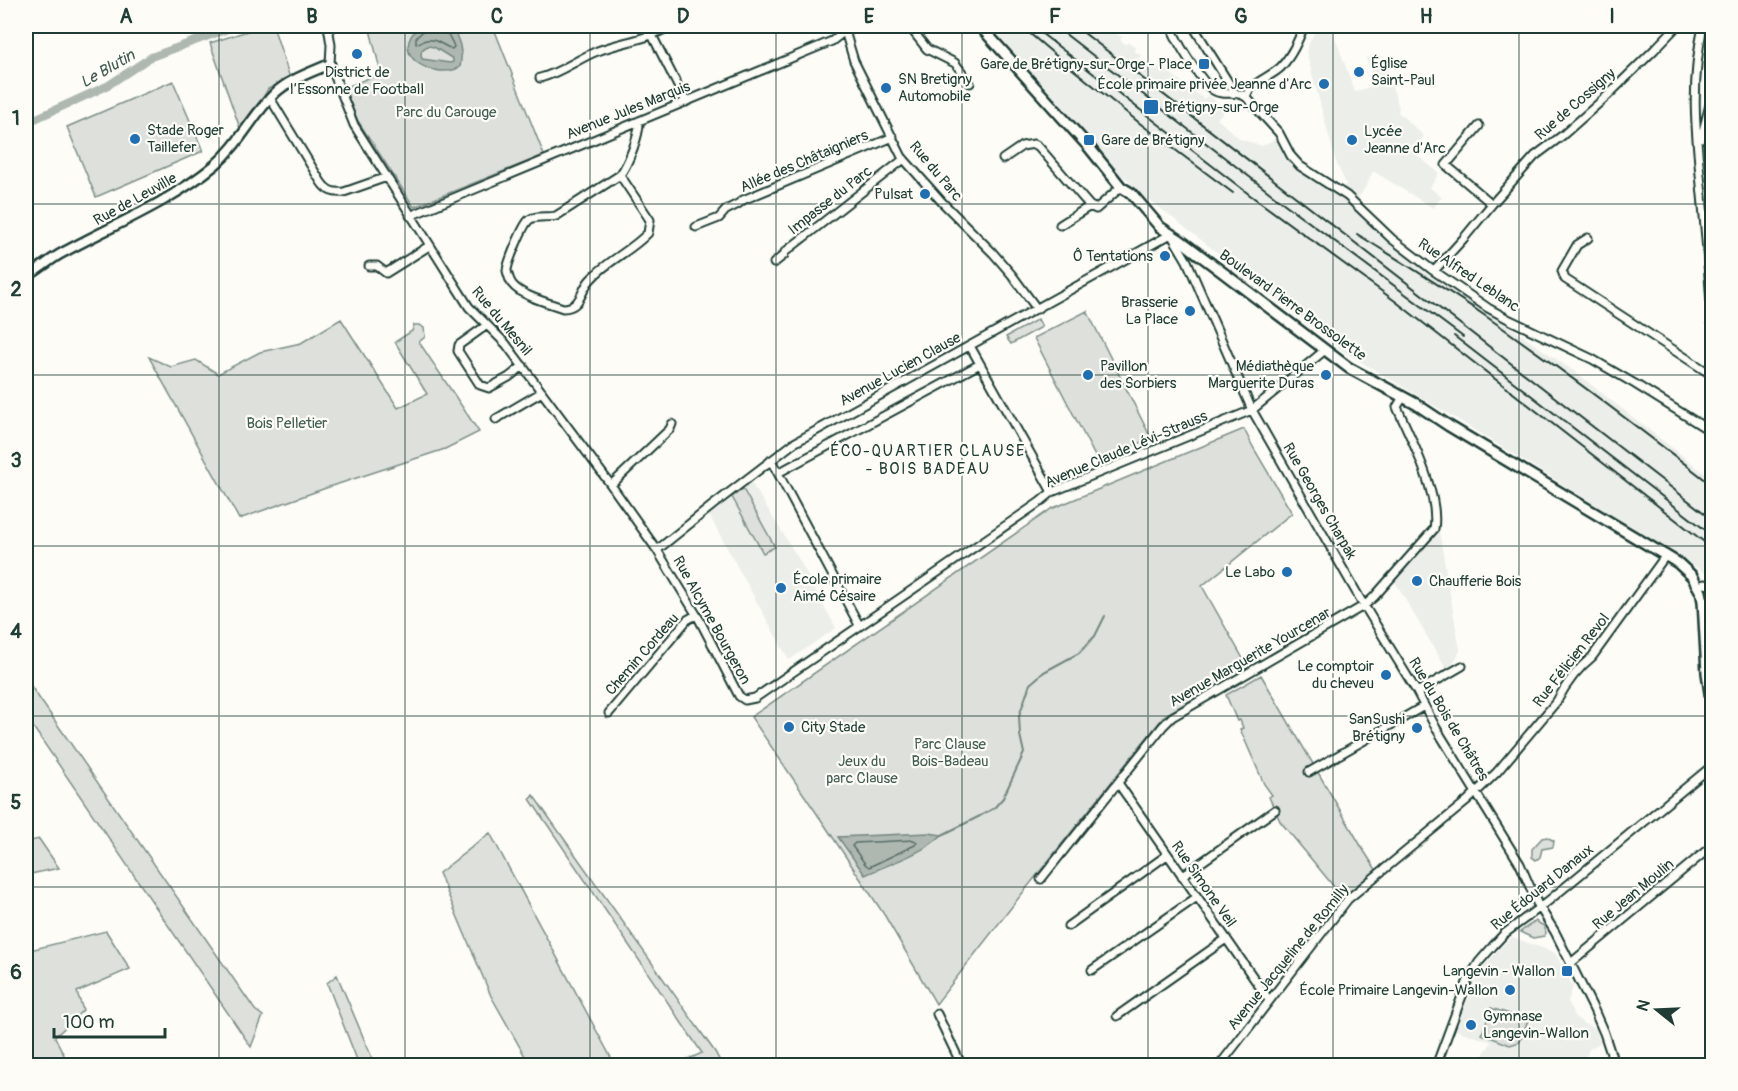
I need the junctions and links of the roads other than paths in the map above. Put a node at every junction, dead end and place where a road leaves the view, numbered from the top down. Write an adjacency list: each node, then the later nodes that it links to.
1 (328, 26): 13 (street)
2 (649, 26): 12 (street)
3 (670, 26): 12 (street)
4 (909, 26): 15 (street)
5 (980, 26): 29 (main road, Boulevard Pierre Brossolette)
6 (1171, 26): 16 (street)
7 (1193, 26): 16 (street)
8 (1304, 26): 17 (street)
9 (1677, 26): 30 (street, Rue de Cossigny)
10 (1703, 26): 43 (street)
11 (848, 27): 20 (street, Avenue Jules Marquis); 23 (street, Rue du Parc)
12 (652, 35): 14 (street); 20 (street)
13 (330, 64): 19 (street, Rue de Leuville); 28 (street, Rue du Mesnil)
14 (540, 78)
15 (970, 83)
16 (1235, 93): 17 (street)
17 (1246, 97): 40 (street, Rue Alfred Leblanc)
18 (1713, 97): 24 (street)
19 (270, 98): 28 (street); 41 (street, Rue de Leuville)
20 (686, 102): 21 (street, Avenue Jules Marquis)
21 (639, 121): 27 (street); 32 (street, Avenue Jules Marquis)
22 (1479, 126): 30 (street)
23 (893, 138): 25 (street, Rue du Parc); 34 (street, Allée des Châtaigniers)
24 (1701, 139)
25 (904, 159): 38 (street, Impasse du Parc); 42 (street, Rue du Parc)
26 (1004, 159): 31 (street)
27 (620, 175): 27 (street)
28 (387, 177): 32 (street, Rue du Mesnil)
29 (1121, 187): 31 (street); 35 (main road, Boulevard Pierre Brossolette)
30 (1492, 204): 40 (street, Rue de Cossigny)
31 (1090, 206): 33 (street)
32 (410, 216): 37 (street, Rue du Mesnil)
33 (1060, 225)
34 (696, 227)
35 (1171, 234): 42 (street, Avenue Lucien Clause); 46 (main road, Boulevard Pierre Brossolette); 52 (street, Rue Georges Charpak)
36 (1588, 238): 49 (street)
37 (429, 246): 39 (street); 44 (street, Rue du Mesnil)
38 (774, 263)
39 (369, 266)
40 (1434, 271): 55 (street, Rue Alfred Leblanc)
41 (26, 277)
42 (1036, 309): 45 (street, Avenue Lucien Clause)
43 (1713, 323)
44 (487, 325): 48 (street, Rue du Mesnil); 48 (street)
45 (970, 346): 47 (street); 56 (street, Avenue Lucien Clause)
46 (1325, 350): 51 (main road, Boulevard Pierre Brossolette); 52 (street, Avenue Claude Lévi-Strauss)
47 (980, 364): 57 (street); 59 (street)
48 (523, 366): 50 (street, Rue du Mesnil)
49 (1713, 375)
50 (542, 392): 53 (street); 58 (street, Rue du Mesnil)
51 (1403, 397): 61 (main road, Boulevard Pierre Brossolette); 64 (street)
52 (1252, 410): 59 (street, Avenue Claude Lévi-Strauss); 64 (street, Rue Georges Charpak)
53 (496, 419)
54 (672, 424): 58 (street)
55 (1713, 430)
56 (771, 460): 57 (street); 60 (street, Avenue Lucien Clause)
57 (778, 473): 66 (street)
58 (611, 485): 60 (street, Rue du Mesnil)
59 (1052, 492): 66 (street, Avenue Claude Lévi-Strauss)
60 (657, 550): 65 (street, Rue Alcyme Bourgeron)
61 (1666, 555): 63 (main road, Boulevard Pierre Brossolette); 75 (street, Rue Félicien Revol)
62 (1713, 585): 63 (street)
63 (1699, 586): 71 (main road)
64 (1365, 605): 68 (street, Rue du Bois de Châtres); 76 (street, Avenue Marguerite Yourcenar)
65 (696, 615): 69 (street, Rue Alcyme Bourgeron); 72 (street, Chemin Cordeau)
66 (859, 625): 69 (street, Avenue Claude Lévi-Strauss)
67 (1462, 666): 68 (street)
68 (1417, 692): 70 (street, Rue du Bois de Châtres)
69 (746, 700)
70 (1424, 706): 74 (street); 77 (street, Rue du Bois de Châtres)
71 (1713, 706)
72 (609, 713)
73 (1713, 766): 84 (street, Rue Édouard Danaux)
74 (1309, 772)
75 (1492, 777): 77 (street, Avenue Jacqueline de Romilly)
76 (1118, 783): 80 (street, Rue Simone Veil); 82 (street, Avenue Marguerite Yourcenar)
77 (1476, 792): 84 (street, Rue du Bois de Châtres); 89 (street, Avenue Jacqueline de Romilly)
78 (1275, 810): 81 (street)
79 (1713, 846): 87 (street, Rue Jean Moulin)
80 (1167, 855): 81 (street, Rue Simone Veil); 85 (street)
81 (1182, 876): 83 (street, Rue Simone Veil)
82 (1041, 879)
83 (1197, 897): 86 (street, Rue Simone Veil); 88 (street)
84 (1540, 908): 87 (street, Rue du Bois de Châtres); 94 (street, Rue Édouard Danaux)
85 (1068, 926)
86 (1226, 939): 89 (street, Rue Simone Veil); 91 (street)
87 (1571, 963): 95 (street, Rue du Bois de Châtres)
88 (1092, 970)
89 (1269, 1000): 93 (street, Avenue Jacqueline de Romilly)
90 (937, 1014): 92 (street)
91 (1117, 1016)
92 (962, 1065)
93 (1219, 1065)
94 (1436, 1065)
95 (1615, 1065)

